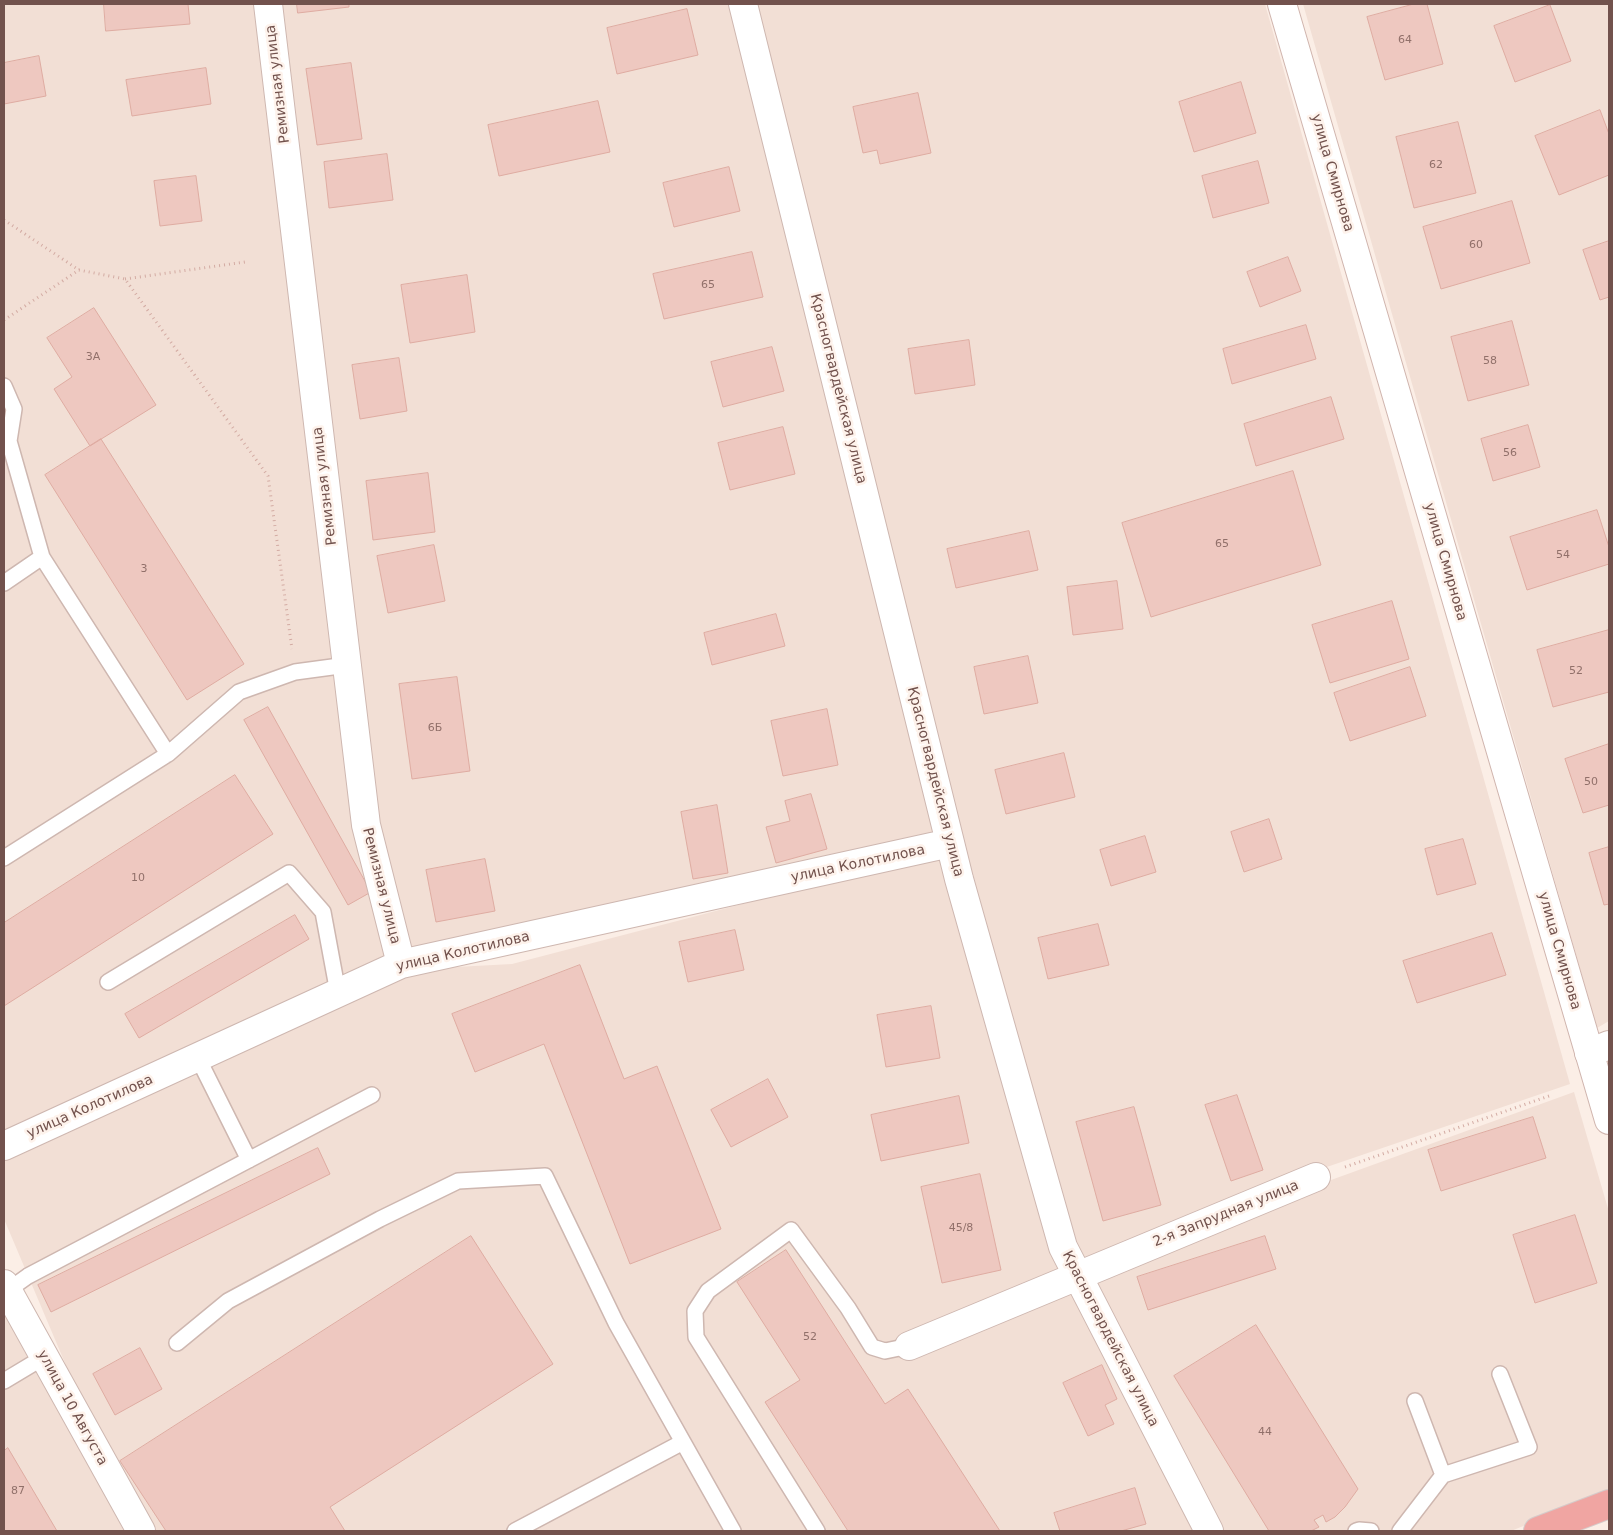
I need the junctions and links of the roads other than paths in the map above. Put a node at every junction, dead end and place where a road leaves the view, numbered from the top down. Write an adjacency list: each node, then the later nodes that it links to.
1 (268, 4): 7 (street, Ремизная улица)
2 (743, 4): 9 (street, Красногвардейская улица)
3 (1282, 4): 14 (street, улица Смирнова)
4 (4, 386): 5 (lane)
5 (42, 557): 6 (lane); 8 (lane)
6 (4, 583)
7 (347, 665): 8 (lane); 11 (street, Ремизная улица)
8 (168, 754): 10 (lane)
9 (950, 843): 11 (street, улица Колотилова); 21 (street, Красногвардейская улица)
10 (4, 858)
11 (401, 964): 13 (street, улица Колотилова)
12 (108, 982): 13 (lane)
13 (338, 993): 15 (street, улица Колотилова)
14 (1599, 1049): 17 (street, улица Смирнова)
15 (198, 1058): 18 (street, улица Колотилова); 19 (lane)
16 (372, 1095): 19 (lane)
17 (1609, 1120)
18 (4, 1146)
19 (249, 1160): 22 (lane)
20 (1316, 1177): 21 (street, 2-я Запрудная улица)
21 (1077, 1276): 24 (street, 2-я Запрудная улица); 36 (street, Красногвардейская улица)
22 (6, 1287): 25 (street, улица 10 Августа)
23 (177, 1343): 29 (lane)
24 (910, 1346): 35 (lane)
25 (44, 1357): 27 (lane); 32 (street, улица 10 Августа)
26 (1500, 1374): 30 (lane)
27 (4, 1381)
28 (1415, 1401): 30 (lane)
29 (683, 1442): 33 (lane); 34 (lane)
30 (1443, 1475): 39 (lane)
31 (1609, 1504): 40 (highway)
32 (141, 1531)
33 (515, 1531)
34 (733, 1531)
35 (817, 1531)
36 (1209, 1531)
37 (1356, 1531): 38 (lane)
38 (1371, 1531)
39 (1400, 1531)
40 (1538, 1531)

